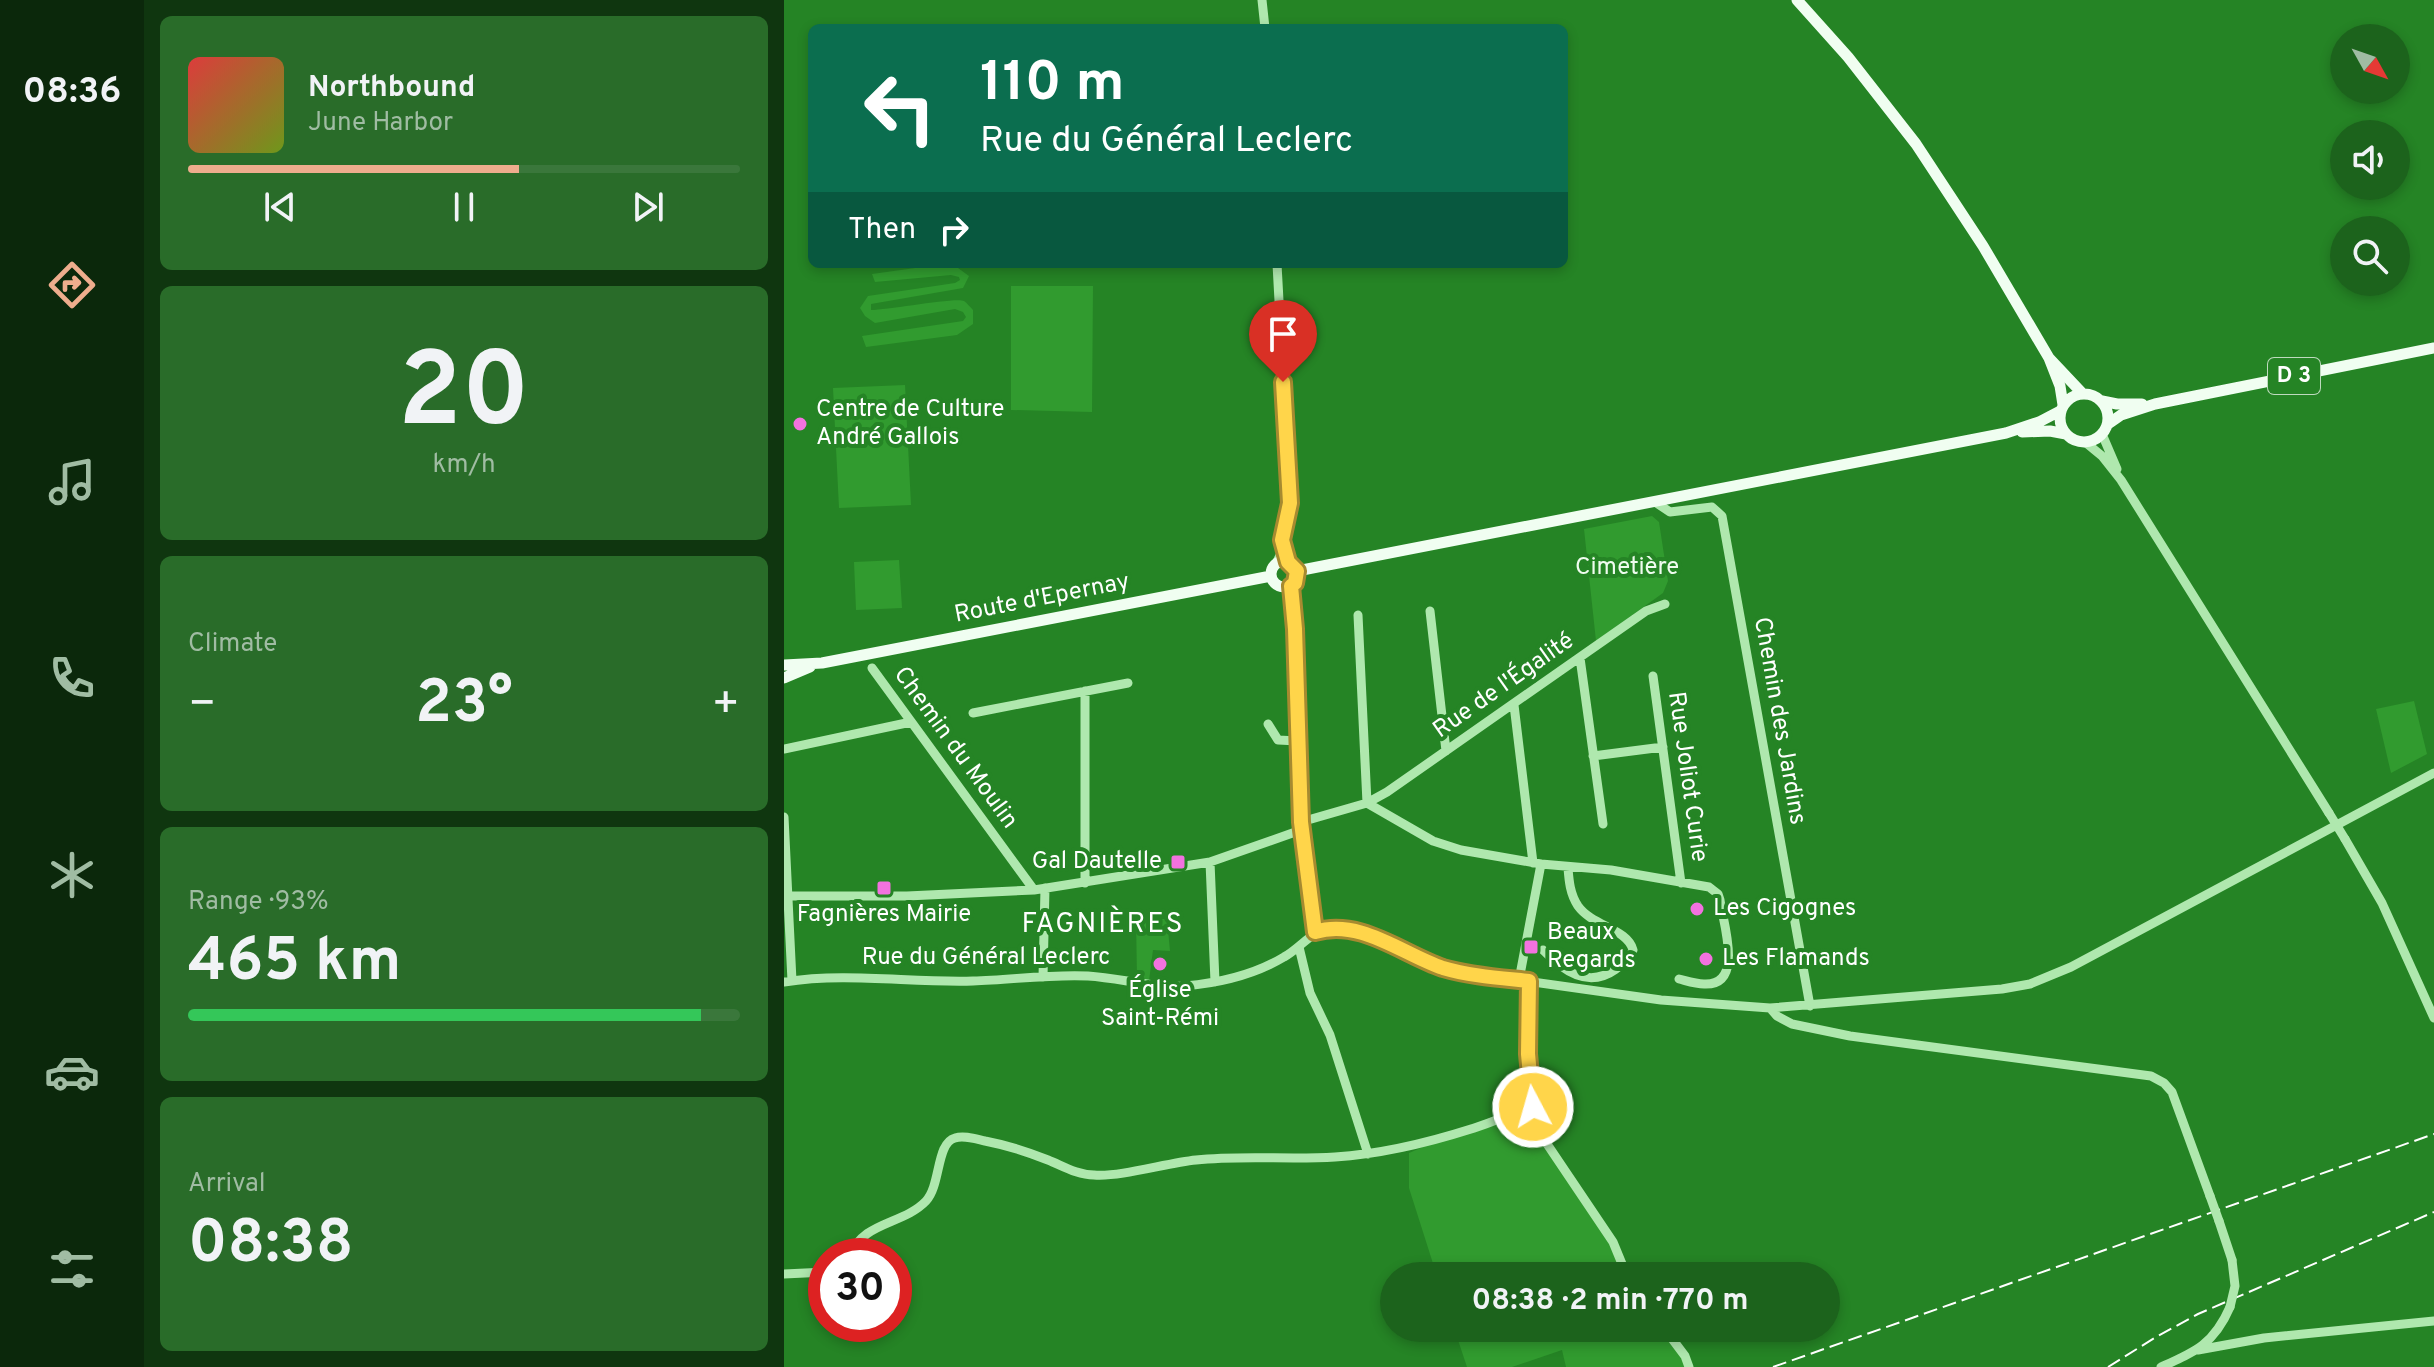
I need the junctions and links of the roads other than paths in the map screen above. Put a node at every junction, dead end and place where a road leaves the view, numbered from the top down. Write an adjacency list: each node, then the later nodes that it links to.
1 (1262, 0): 3 (street)
2 (1797, 0): 6 (main road)
3 (1265, 24)
4 (1277, 268): 17 (street)
5 (2434, 348): 9 (main road, D 3)
6 (2049, 358): 7 (main road); 10 (main road)
7 (2082, 393): 8 (main road); 10 (main road)
8 (2102, 401): 9 (main road, D 3); 11 (main road)
9 (2155, 404): 11 (main road, D 3)
10 (2062, 408): 12 (main road); 13 (main road)
11 (2105, 429): 14 (main road); 15 (street)
12 (2006, 433): 13 (main road); 16 (main road)
13 (2066, 434): 14 (main road)
14 (2085, 442): 15 (street)
15 (2121, 480): 64 (street, bridge)
16 (1655, 502): 18 (main road); 62 (street, Chemin des Jardins)
17 (1282, 563): 18 (main road); 19 (main road)
18 (1297, 571): 20 (main road)
19 (1271, 576): 20 (main road); 25 (main road, Route d'Epernay)
20 (1291, 586): 36 (street)
21 (1665, 604): 24 (street, Rue de l'Égalité)
22 (1430, 611): 39 (street)
23 (1358, 615): 42 (street)
24 (1580, 658): 32 (street, Rue de l'Égalité); 40 (street)
25 (822, 663): 26 (main road, Route d'Epernay); 29 (main road, Route d'Epernay)
26 (784, 665)
27 (872, 668): 34 (street, Chemin du Moulin)
28 (1653, 676): 37 (street, Rue Joliot Curie)
29 (784, 678)
30 (1128, 683): 31 (street)
31 (1085, 691): 33 (street); 49 (street)
32 (1514, 705): 39 (street, Rue de l'Égalité); 47 (street)
33 (973, 713)
34 (911, 722): 38 (street); 52 (street, Chemin du Moulin)
35 (1268, 724): 36 (street)
36 (1298, 741): 45 (street)
37 (1663, 747): 40 (street); 50 (street, Rue Joliot Curie)
38 (784, 749)
39 (1446, 751): 42 (street, Rue de l'Égalité)
40 (1593, 756): 44 (street)
41 (2434, 773): 62 (street)
42 (1367, 803): 45 (street, Rue de l'Égalité); 47 (street)
43 (784, 817): 53 (street)
44 (1603, 824)
45 (1301, 826): 46 (street, Rue de l'Égalité); 54 (street)
46 (1210, 862): 49 (street, Rue de l'Égalité); 61 (street)
47 (1537, 864): 48 (street); 60 (street)
48 (1568, 868): 50 (street); 56 (street)
49 (1085, 883): 51 (street, Rue de l'Égalité)
50 (1681, 883): 58 (street)
51 (1045, 888): 52 (street, Rue de l'Égalité); 57 (street)
52 (1034, 890): 53 (street, Rue de l'Égalité)
53 (786, 896): 59 (street)
54 (1315, 932): 55 (street, Rue du Général Leclerc); 60 (street)
55 (1299, 947): 61 (street, Rue du Général Leclerc); 66 (street)
56 (1543, 950)
57 (1043, 977): 59 (street, Rue du Général Leclerc); 61 (street, Rue du Général Leclerc)
58 (1679, 979)
59 (788, 981)
60 (1524, 981): 63 (street); 65 (street)
61 (1215, 982)
62 (1810, 1006): 63 (street)
63 (1770, 1008): 73 (street, bridge)
64 (2434, 1018)
65 (1530, 1092): 66 (street); 68 (street)
66 (1368, 1154): 67 (street)
67 (861, 1238)
68 (1621, 1262)
69 (808, 1273): 70 (street)
70 (784, 1274)
71 (2434, 1321): 73 (street)
72 (1674, 1342): 74 (street)
73 (2198, 1350): 75 (street)
74 (1689, 1367)
75 (2161, 1367)

